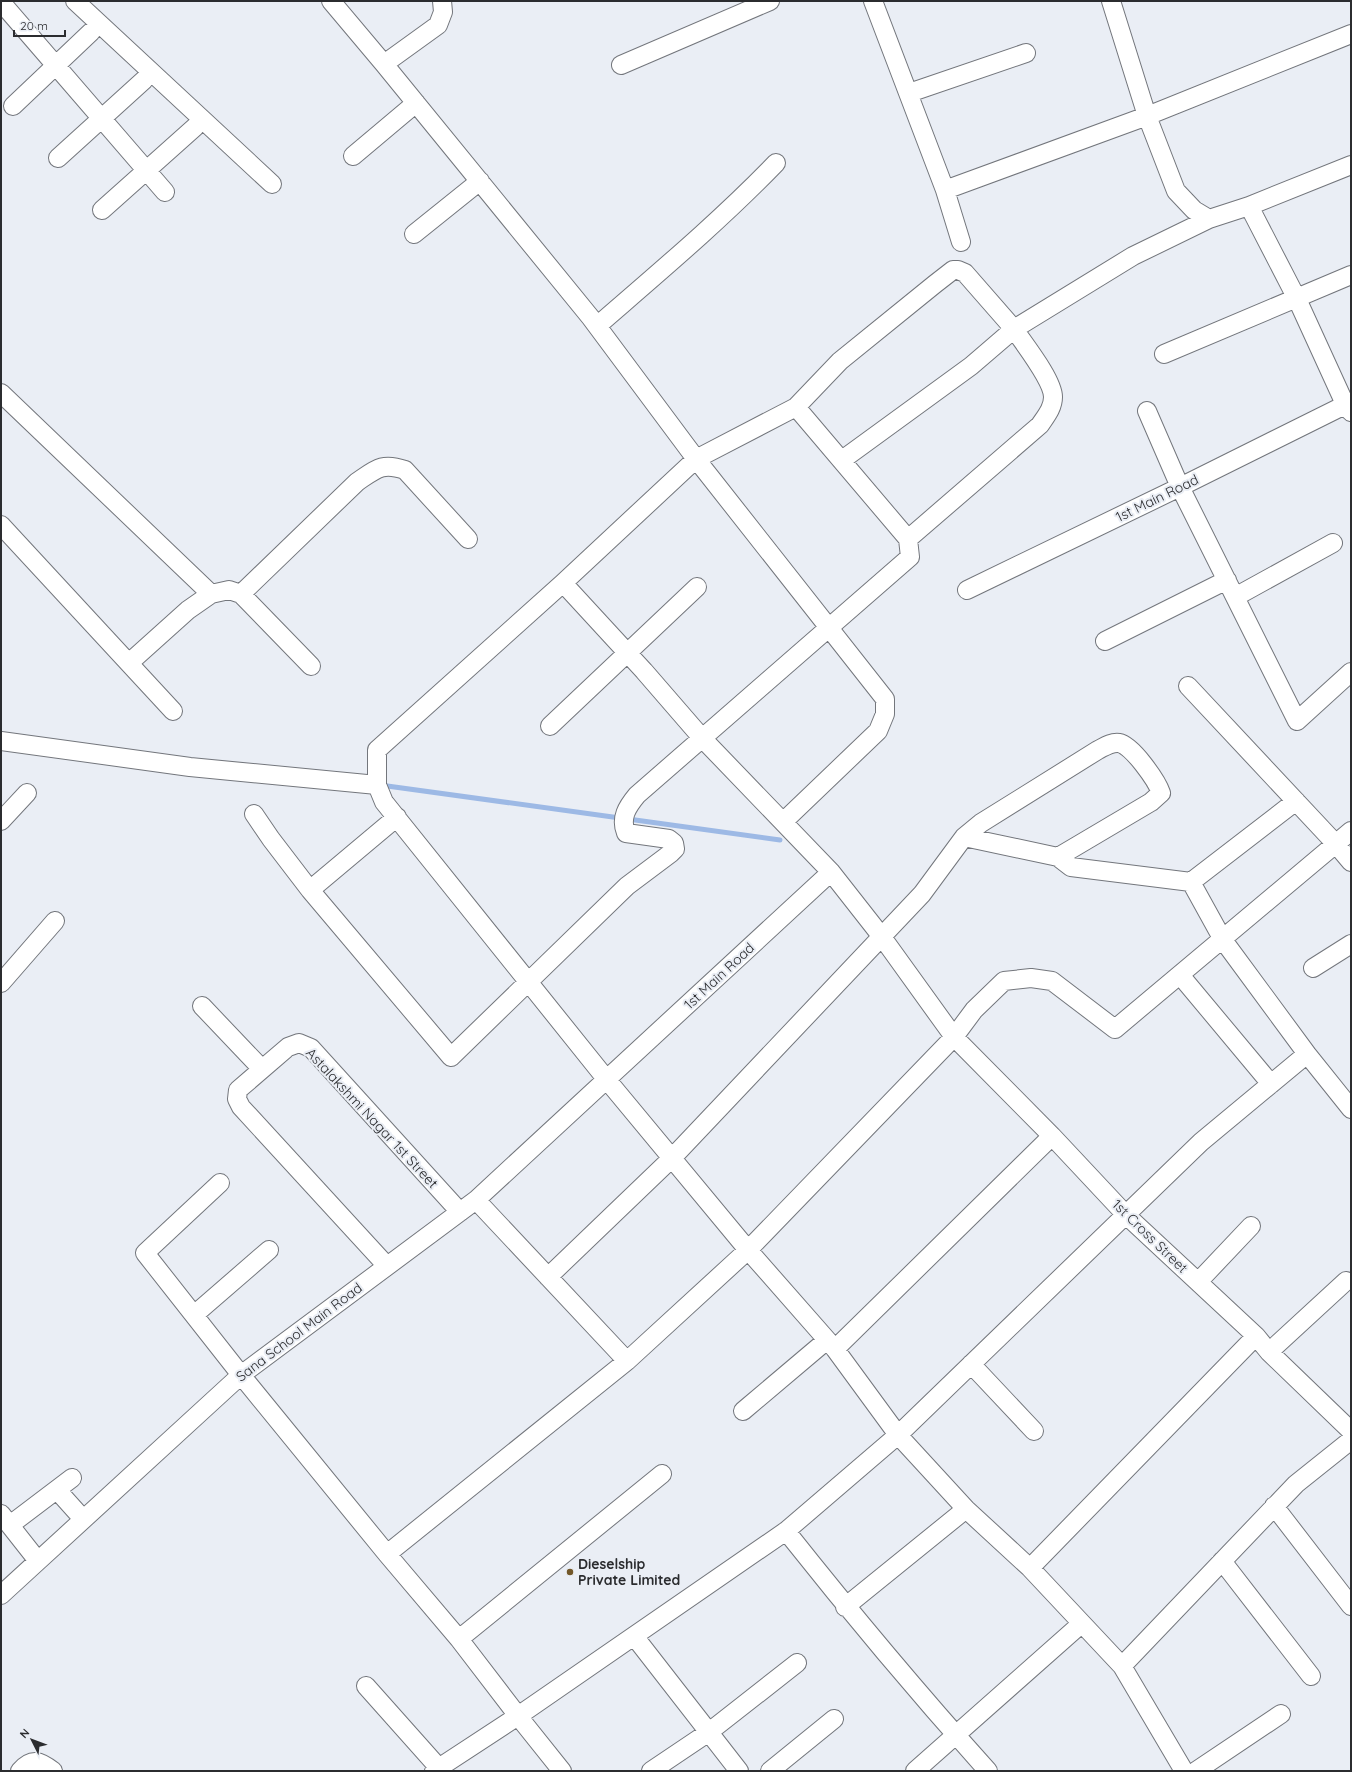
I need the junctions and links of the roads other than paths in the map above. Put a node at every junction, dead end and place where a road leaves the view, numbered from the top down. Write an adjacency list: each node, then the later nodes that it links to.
1 (75, 1): 28 (street)
2 (331, 1): 12 (street)
3 (442, 1): 12 (street)
4 (770, 1): 8 (street)
5 (873, 1): 16 (street)
6 (1111, 1): 19 (street)
7 (1, 2): 14 (street)
8 (733, 8): 13 (street)
9 (91, 32): 14 (street)
10 (1351, 34): 19 (street)
11 (1026, 53): 16 (street)
12 (384, 64): 17 (street)
13 (621, 65)
14 (57, 66): 18 (street); 20 (street)
15 (144, 80): 20 (street)
16 (909, 93): 29 (street)
17 (416, 103): 22 (street); 27 (street)
18 (13, 106)
19 (1147, 116): 29 (street); 33 (street)
20 (102, 119): 23 (street); 26 (street)
21 (195, 127): 26 (street)
22 (353, 156)
23 (58, 158)
24 (776, 164): 38 (street)
25 (1351, 165): 31 (street)
26 (146, 170): 30 (street); 32 (street)
27 (480, 181): 34 (street); 38 (street)
28 (272, 184)
29 (945, 190): 35 (street)
30 (165, 192)
31 (1248, 206): 33 (street); 37 (street)
32 (102, 210)
33 (1209, 219): 39 (street)
34 (414, 234)
35 (961, 242)
36 (1351, 275): 37 (street)
37 (1297, 299): 40 (street); 42 (street)
38 (598, 326): 45 (street)
39 (1014, 329): 43 (street); 46 (street); 49 (street)
40 (1164, 354)
41 (1, 393): 56 (street)
42 (1349, 406): 47 (street, 1st Main Road)
43 (796, 407): 45 (street); 46 (street)
44 (1147, 411): 47 (street)
45 (696, 459): 53 (street); 59 (street)
46 (842, 460): 49 (street)
47 (1180, 487): 52 (street); 55 (street, 1st Main Road)
48 (1, 525): 62 (street)
49 (908, 538): 59 (street)
50 (468, 539): 57 (street)
51 (1333, 543): 58 (street)
52 (1227, 580): 58 (street); 60 (street)
53 (563, 583): 61 (street, 1st Cross Street); 70 (street)
54 (697, 587): 61 (street)
55 (968, 590)
56 (211, 594): 57 (street); 62 (street)
57 (241, 594): 63 (street)
58 (1235, 597): 64 (street)
59 (830, 628): 68 (street); 76 (street)
60 (1105, 641)
61 (628, 653): 67 (street); 68 (street, 1st Cross Street)
62 (129, 663): 66 (street)
63 (311, 666)
64 (1351, 672)
65 (1188, 686): 72 (street)
66 (173, 711)
67 (550, 726)
68 (702, 738): 76 (street, 1st Cross Street); 91 (street)
69 (1, 741): 70 (street)
70 (377, 785): 74 (street)
71 (27, 793): 75 (street)
72 (1296, 801): 79 (street); 83 (street)
73 (254, 814): 84 (street)
74 (397, 818): 84 (street); 91 (street)
75 (1, 821)
76 (783, 822): 82 (street, 1st Cross Street)
77 (1351, 831): 79 (street)
78 (964, 837): 80 (street); 80 (street); 86 (street)
79 (1335, 843): 81 (street); 87 (street)
80 (1058, 857): 83 (street)
81 (1351, 862)
82 (831, 872): 86 (street, 1st Cross Street); 97 (street, 1st Main Road)
83 (1191, 882): 87 (street)
84 (310, 890): 91 (street)
85 (55, 922): 92 (street)
86 (882, 937): 94 (street, 1st Cross Street); 101 (street)
87 (1223, 940): 90 (street); 95 (street)
88 (1351, 944): 89 (street)
89 (1313, 968)
90 (1180, 975): 94 (street); 98 (street)
91 (528, 981): 97 (street)
92 (1, 983)
93 (202, 1006): 96 (street)
94 (954, 1037): 100 (street, 1st Cross Street); 108 (street)
95 (1307, 1054): 98 (street); 99 (street)
96 (261, 1068): 104 (street, Astalakshmi Nagar 1st Street); 109 (street, Astalakshmi Nagar 1st Street)
97 (606, 1080): 101 (street); 103 (street, Sana School Main Road)
98 (1271, 1084): 105 (street)
99 (1351, 1109)
100 (1052, 1136): 105 (street, 1st Cross Street); 115 (street)
101 (672, 1158): 108 (street); 110 (street)
102 (220, 1183): 113 (street)
103 (476, 1200): 104 (street, Sana School Main Road); 110 (street)
104 (460, 1212): 109 (street, Sana School Main Road)
105 (1126, 1215): 112 (street, 1st Cross Street); 118 (street)
106 (1251, 1226): 112 (street)
107 (269, 1250): 113 (street)
108 (748, 1250): 115 (street); 117 (street)
109 (387, 1266): 119 (street, Sana School Main Road)
110 (548, 1277): 117 (street)
111 (1346, 1281): 116 (street)
112 (1198, 1282): 114 (street, 1st Cross Street)
113 (194, 1315): 119 (street)
114 (1256, 1336): 116 (street, 1st Cross Street); 136 (street)
115 (831, 1345): 120 (street); 123 (street)
116 (1269, 1352): 122 (street, 1st Cross Street)
117 (627, 1361): 133 (street)
118 (971, 1364): 121 (street); 123 (street)
119 (241, 1375): 131 (street, Sana School Main Road); 133 (street)
120 (743, 1411)
121 (1034, 1431)
122 (1351, 1431)
123 (898, 1435): 129 (street); 132 (street)
124 (1351, 1440): 128 (street)
125 (662, 1474): 142 (street)
126 (72, 1478): 127 (street)
127 (57, 1490): 130 (street); 131 (street)
128 (1274, 1506): 135 (street); 139 (street)
129 (966, 1509): 136 (street); 138 (street)
130 (5, 1519): 134 (street)
131 (83, 1520): 134 (street, Sana School Main Road)
132 (786, 1531): 138 (street); 141 (street)
133 (387, 1554): 142 (street)
134 (38, 1561): 137 (street, Sana School Main Road)
135 (1222, 1561): 144 (street); 145 (street)
136 (1030, 1568): 140 (street)
137 (1, 1595)
138 (846, 1606): 151 (street)
139 (1351, 1606)
140 (1081, 1624): 144 (street); 151 (street)
141 (634, 1636): 148 (street); 150 (street)
142 (459, 1638): 148 (street)
143 (797, 1663): 150 (street)
144 (1122, 1666): 161 (street)
145 (1311, 1676)
146 (366, 1686): 152 (street)
147 (1281, 1714): 162 (street)
148 (518, 1716): 152 (street); 155 (street)
149 (834, 1719): 158 (street)
150 (709, 1732): 156 (street); 157 (street)
151 (955, 1735): 159 (street); 160 (street)
152 (437, 1769)
153 (20, 1771): 154 (street)
154 (53, 1771)
155 (562, 1771)
156 (651, 1771)
157 (739, 1771)
158 (770, 1771)
159 (915, 1771)
160 (988, 1771)
161 (1184, 1771)
162 (1196, 1771)

